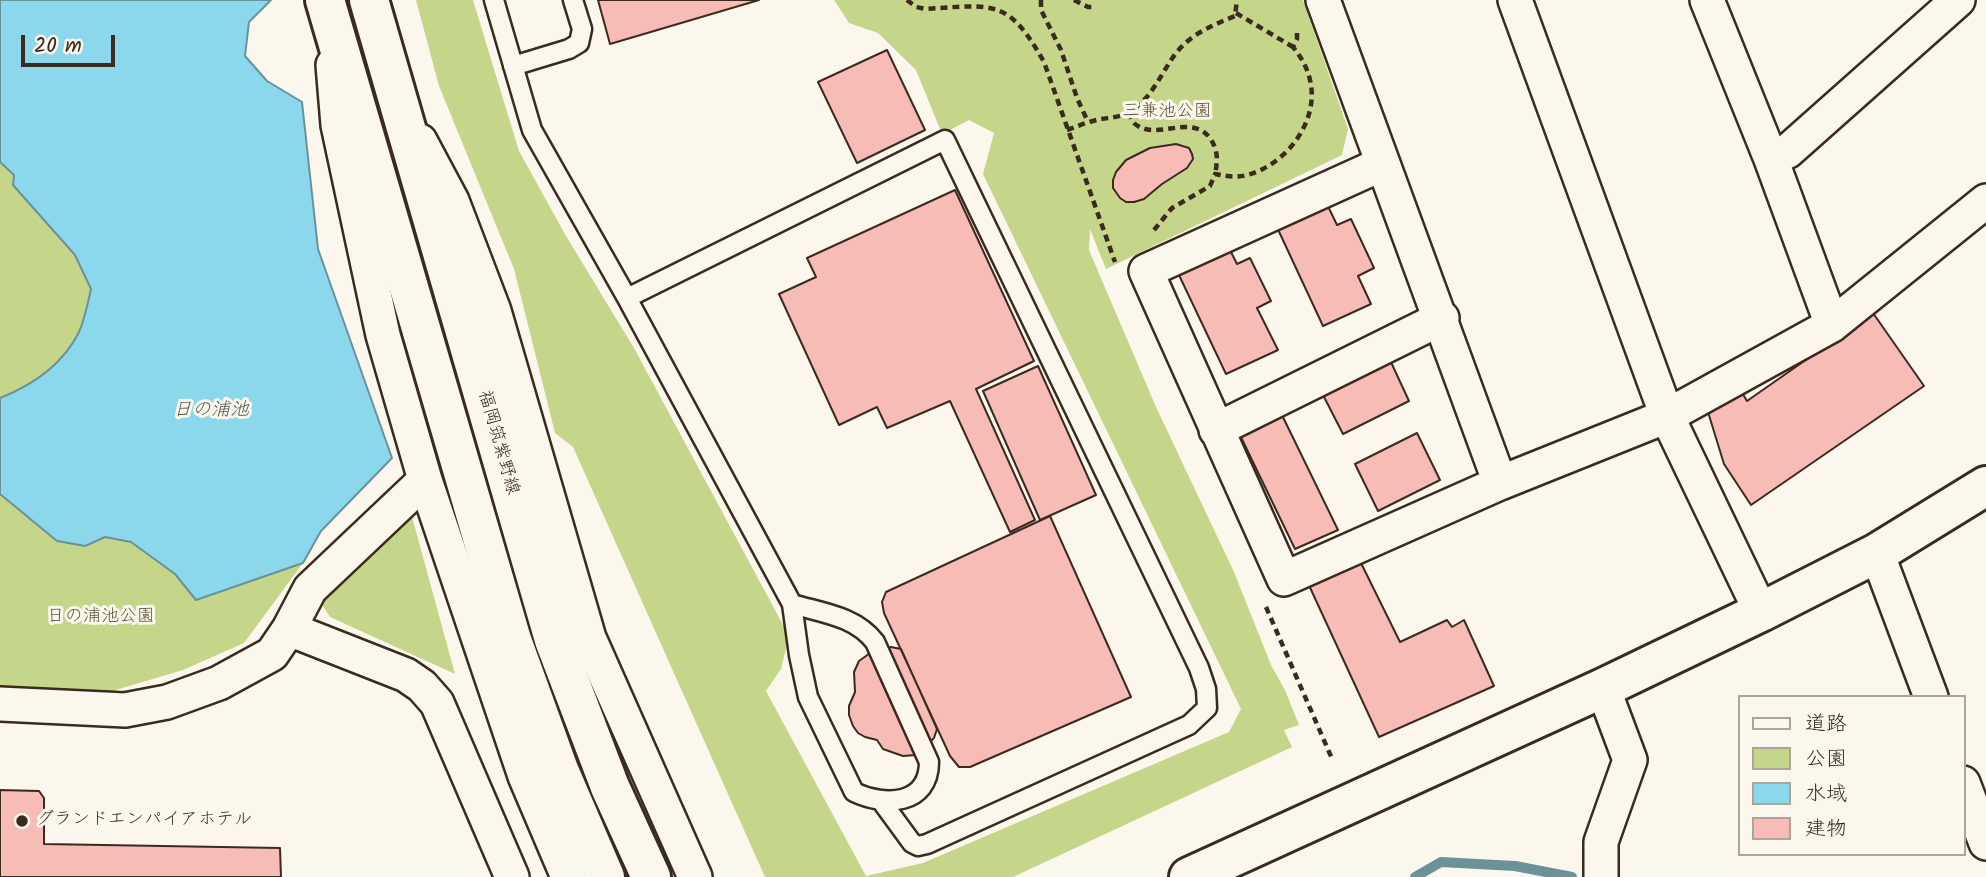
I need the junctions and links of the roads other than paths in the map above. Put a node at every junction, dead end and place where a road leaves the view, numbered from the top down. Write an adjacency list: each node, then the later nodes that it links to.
1 (369, 0): 10 (main road, 福岡筑紫野線)
2 (494, 0): 9 (lane)
3 (573, 0): 9 (lane)
4 (1324, 0): 12 (street)
5 (1516, 0): 17 (street)
6 (1707, 0): 11 (street)
7 (1958, 0): 11 (street)
8 (326, 6): 19 (street); 34 (main road)
9 (513, 66): 14 (lane)
10 (400, 105): 35 (main road, 福岡筑紫野線); 36 (street)
11 (1771, 159): 16 (street)
12 (1382, 164): 15 (street); 18 (street)
13 (1986, 201): 16 (street)
14 (627, 298): 23 (lane); 30 (lane)
15 (1442, 318): 18 (street); 20 (street)
16 (1832, 325): 17 (street)
17 (1667, 416): 20 (street); 24 (street)
18 (1216, 430): 20 (street)
19 (425, 480): 25 (street); 33 (street)
20 (1500, 483)
21 (1986, 486): 22 (main road)
22 (1877, 554): 24 (main road); 27 (street)
23 (792, 604): 30 (lane); 30 (lane)
24 (1761, 612): 26 (main road)
25 (289, 629): 28 (street); 32 (street)
26 (1603, 688): 37 (main road); 38 (street)
27 (1930, 695)
28 (0, 704)
29 (1965, 788): 31 (street)
30 (882, 802)
31 (1986, 843)
32 (512, 877)
33 (568, 877)
34 (605, 877)
35 (650, 877)
36 (695, 877)
37 (1189, 877)
38 (1601, 877)

